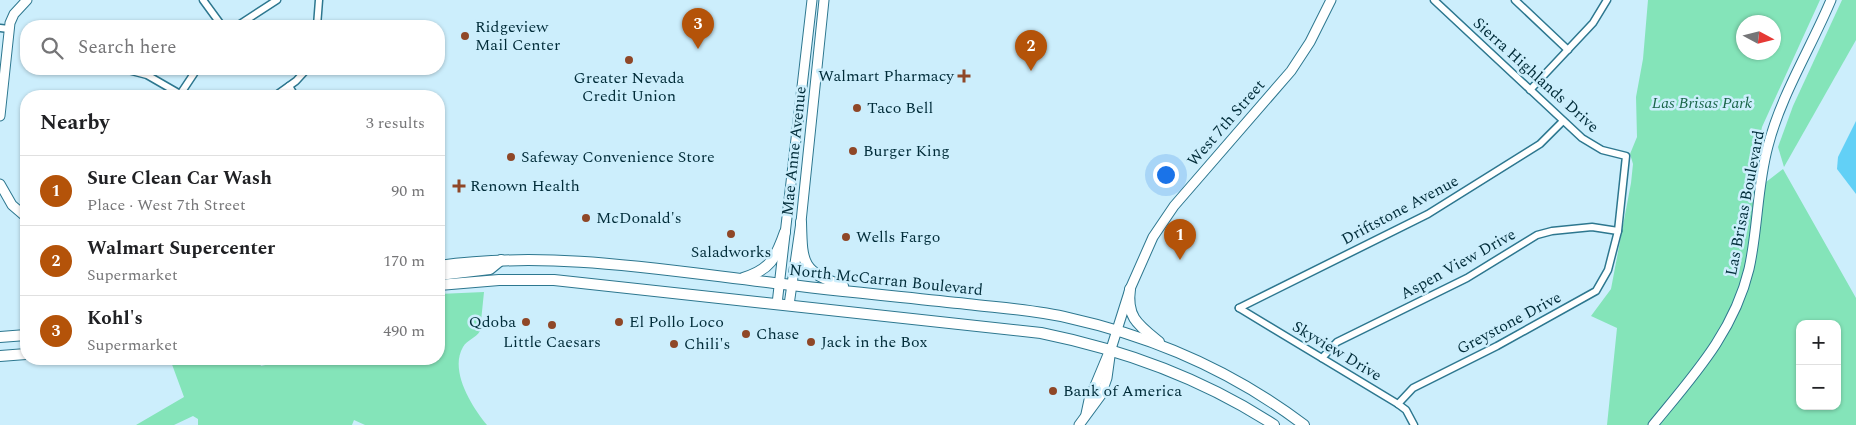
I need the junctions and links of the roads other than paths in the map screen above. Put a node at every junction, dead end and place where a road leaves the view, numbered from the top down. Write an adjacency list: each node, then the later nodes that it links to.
1 (27, 0): 15 (main road)
2 (203, 0): 12 (street)
3 (277, 0): 13 (street)
4 (319, 0): 14 (street)
5 (812, 0): 33 (main road, Mae Anne Avenue)
6 (824, 0): 31 (main road, Mae Anne Avenue)
7 (1331, 0): 41 (main road, West 7th Street)
8 (1434, 0): 25 (street, Sierra Highlands Drive)
9 (1515, 0): 16 (street)
10 (1607, 0): 16 (street)
11 (1831, 0): 59 (main road, Las Brisas Boulevard)
12 (218, 20)
13 (246, 20)
14 (318, 20)
15 (4, 28): 26 (main road)
16 (1568, 50): 25 (street)
17 (149, 75): 21 (street)
18 (193, 75): 22 (street)
19 (300, 75): 20 (street)
20 (289, 86): 23 (street); 24 (street)
21 (171, 90)
22 (182, 90)
23 (283, 90)
24 (292, 90)
25 (1530, 90): 27 (street, Sierra Highlands Drive)
26 (0, 116)
27 (1563, 121): 28 (street, Sierra Highlands Drive); 45 (street, Driftstone Avenue)
28 (1626, 156): 32 (street, Greystone Drive)
29 (0, 184): 30 (main road)
30 (20, 211)
31 (801, 222): 40 (main road, Mae Anne Avenue); 42 (main road)
32 (1618, 231): 53 (street, Aspen View Drive); 54 (street, Greystone Drive)
33 (785, 232): 37 (main road); 39 (main road, Mae Anne Avenue)
34 (501, 260): 35 (main road, North McCarran Boulevard); 36 (main road); 37 (main road, North McCarran Boulevard)
35 (445, 265)
36 (445, 274)
37 (723, 277): 39 (main road, North McCarran Boulevard)
38 (445, 284): 43 (main road)
39 (779, 284): 40 (main road, North McCarran Boulevard); 43 (main road, Mae Anne Avenue)
40 (793, 285): 42 (main road, North McCarran Boulevard); 44 (main road, Mae Anne Avenue)
41 (1130, 289): 46 (main road, West 7th Street); 49 (main road)
42 (858, 292): 46 (main road, North McCarran Boulevard)
43 (777, 304): 44 (main road)
44 (789, 305): 50 (main road)
45 (1239, 308): 53 (street, Skyview Drive)
46 (1116, 330): 49 (main road, North McCarran Boulevard); 50 (main road, West 7th Street)
47 (20, 335): 48 (main road)
48 (0, 337)
49 (1163, 346): 57 (main road, North McCarran Boulevard)
50 (1111, 349): 55 (main road, West 7th Street); 56 (main road)
51 (20, 354): 52 (main road)
52 (0, 356)
53 (1322, 358): 54 (street, Skyview Drive)
54 (1398, 404): 58 (street, Skyview Drive)
55 (1079, 425)
56 (1274, 425)
57 (1304, 425)
58 (1414, 425)
59 (1653, 425)

